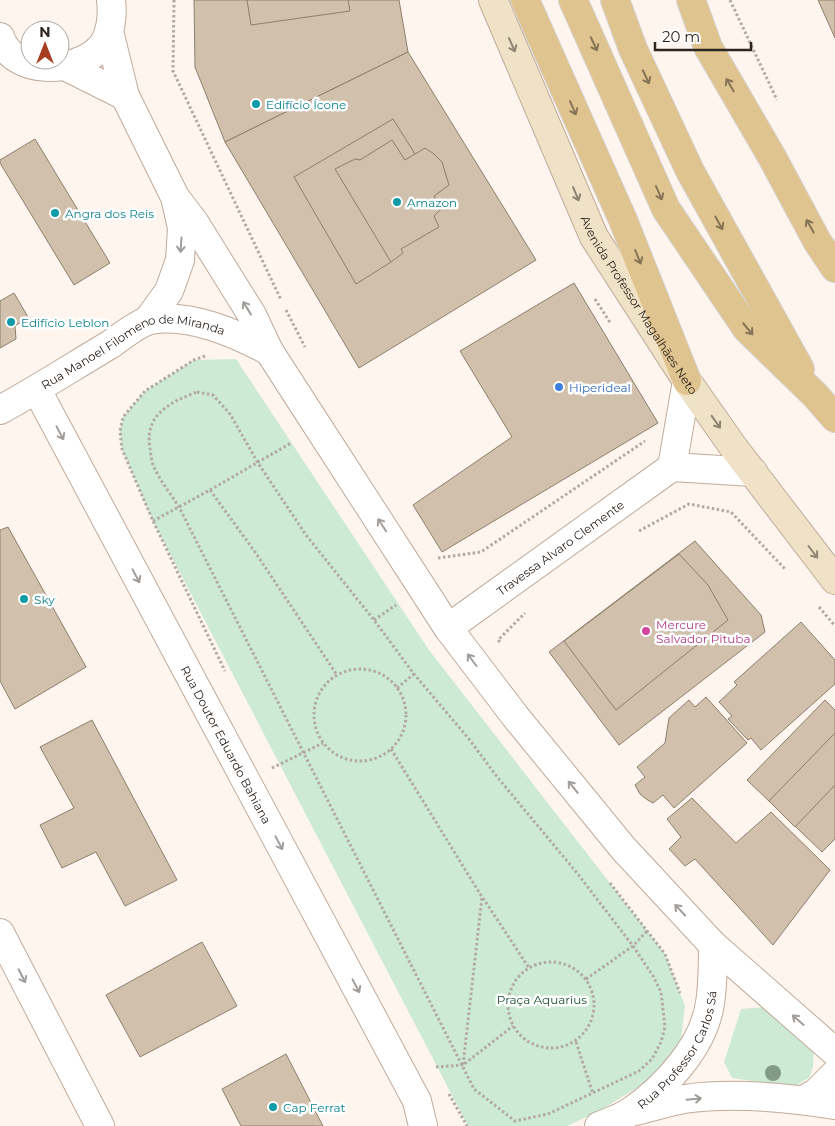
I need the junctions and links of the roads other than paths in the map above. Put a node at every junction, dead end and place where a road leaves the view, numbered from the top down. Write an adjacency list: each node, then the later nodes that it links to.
1 (111, 0): 8 (street)
2 (493, 0): 19 (main road, Avenida Professor Magalhães Neto, one-way to 19)
3 (525, 0): 19 (main road, one-way to 19)
4 (573, 0): 21 (main road, one-way to 21)
5 (615, 0): 21 (main road, one-way to 21)
6 (680, 0): 9 (main road)
7 (691, 0): 9 (main road)
8 (109, 31): 12 (street); 14 (street)
9 (708, 47): 16 (main road, one-way to 9)
10 (4, 50): 11 (street)
11 (20, 59)
12 (70, 64)
13 (70, 68): 14 (street)
14 (125, 96): 15 (street)
15 (175, 197): 17 (street, one-way to 17); 18 (street, one-way to 15)
16 (835, 268)
17 (148, 320): 18 (street, Rua Manoel Filomeno de Miranda); 20 (street, Rua Manoel Filomeno de Miranda)
18 (269, 351): 27 (street, one-way to 18)
19 (687, 381): 24 (street); 25 (main road, Avenida Professor Magalhães Neto, one-way to 25)
20 (37, 390): 22 (street, Rua Manoel Filomeno de Miranda); 35 (street, Rua Doutor Eduardo Bahiana, one-way to 35)
21 (815, 394): 23 (main road)
22 (0, 410)
23 (835, 418)
24 (672, 467): 25 (street); 27 (street, Travessa Alvaro Clemente)
25 (753, 472): 26 (main road, Avenida Professor Magalhães Neto, one-way to 26)
26 (835, 580)
27 (448, 628): 29 (street, one-way to 27)
28 (0, 933): 37 (street, one-way to 37)
29 (713, 945): 30 (street, one-way to 29); 34 (street, Rua Professor Carlos Sá)
30 (835, 1052)
31 (835, 1074): 32 (street)
32 (803, 1100): 33 (street); 34 (street, one-way to 32)
33 (835, 1105)
34 (629, 1113): 36 (street, Rua Professor Carlos Sá)
35 (420, 1114): 38 (street, Rua Doutor Eduardo Bahiana)
36 (598, 1114)
37 (100, 1126)
38 (445, 1126)

